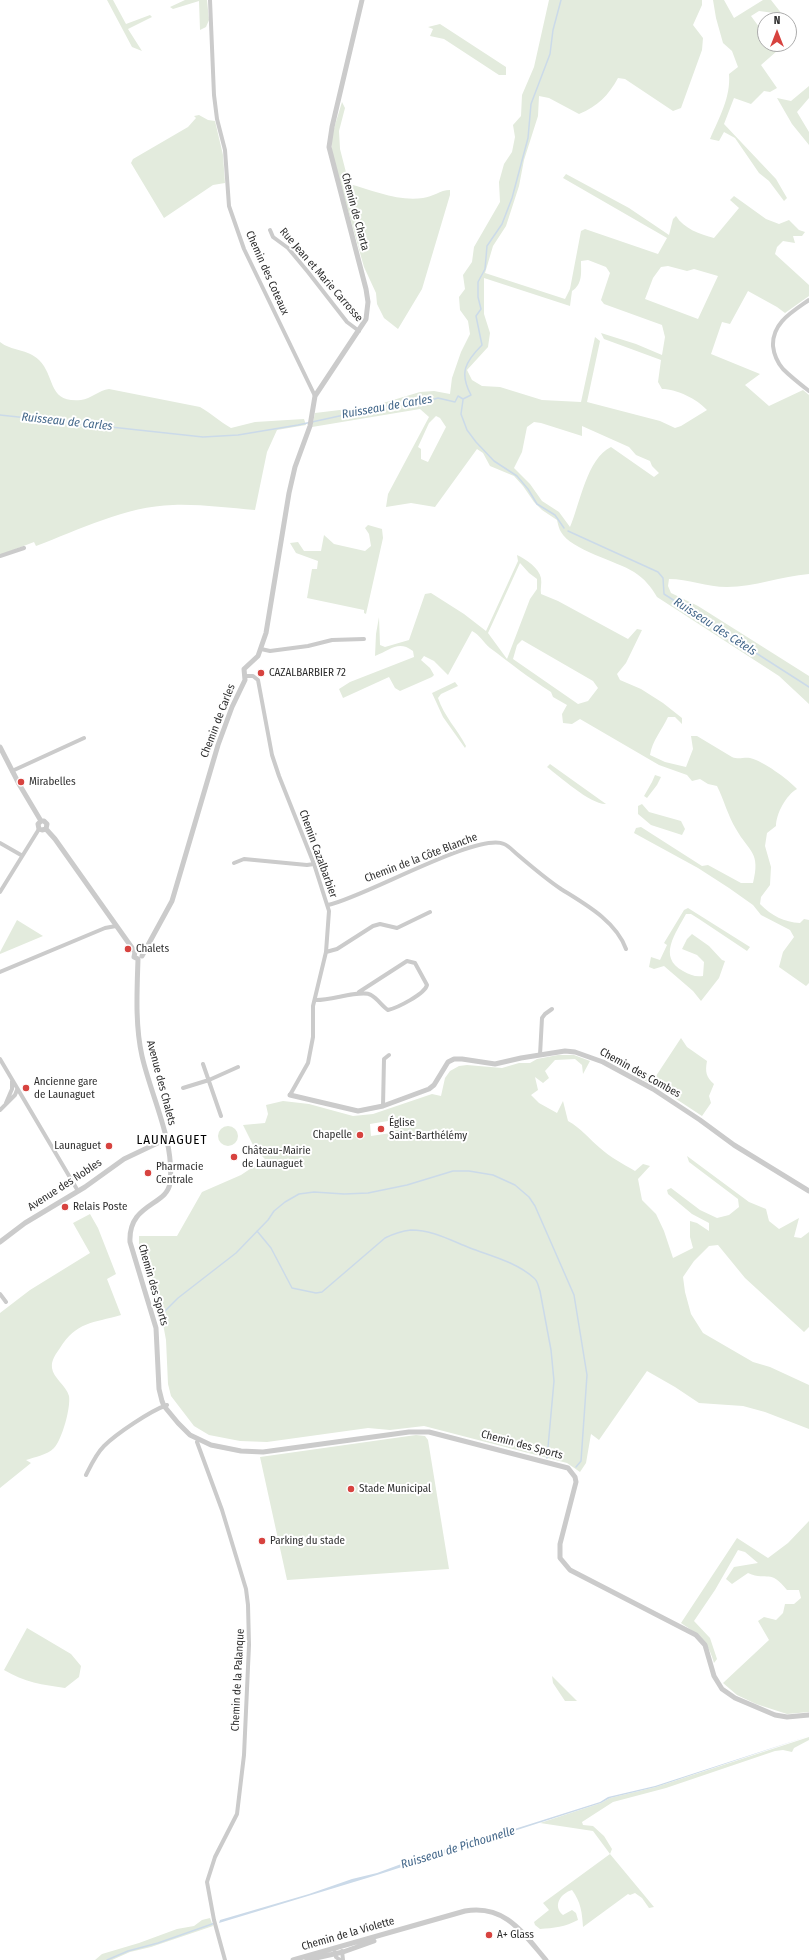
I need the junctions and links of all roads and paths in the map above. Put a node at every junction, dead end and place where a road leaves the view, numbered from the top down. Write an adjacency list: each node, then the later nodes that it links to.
1 (210, 0): 7 (street, Chemin des Coteaux)
2 (362, 0): 5 (street, Chemin de Charta)
3 (270, 230): 5 (street, Rue Jean et Marie Carrosse)
4 (809, 300): 6 (street)
5 (359, 331): 7 (street, Chemin de Charta)
6 (809, 391)
7 (315, 396): 8 (street, Chemin de Charta)
8 (310, 416): 12 (street, Chemin de Carles)
9 (24, 548): 10 (street)
10 (0, 556)
11 (364, 639): 12 (street)
12 (261, 650): 13 (street, Chemin de Carles)
13 (245, 676): 23 (street, Chemin Cazalbarbier); 30 (street, Chemin de Carles)
14 (84, 738): 16 (street)
15 (0, 747): 16 (street, Avenue des Chalets)
16 (12, 771): 17 (street, Avenue des Chalets)
17 (41, 821): 18 (street); 19 (street, Avenue des Chalets)
18 (39, 828): 19 (street); 21 (street)
19 (46, 829): 27 (street, Avenue des Chalets)
20 (0, 843): 21 (street)
21 (21, 855): 24 (street)
22 (234, 863): 23 (street)
23 (314, 864): 25 (street, Chemin Cazalbarbier)
24 (0, 892)
25 (328, 905): 31 (street, Chemin de la Côte Blanche); 33 (street, Chemin Cazalbarbier)
26 (430, 912): 33 (street)
27 (112, 920): 28 (street, Avenue des Chalets); 29 (street)
28 (116, 926): 29 (street); 32 (street, Avenue des Chalets)
29 (105, 928): 35 (street)
30 (150, 939): 32 (street, Chemin de Carles); 34 (street, Chemin de Carles)
31 (626, 949)
32 (136, 952): 34 (street, Avenue des Chalets)
33 (326, 952): 37 (street, Chemin Cazalbarbier)
34 (140, 958): 53 (street, Avenue des Chalets)
35 (0, 972)
36 (359, 992): 36 (street); 37 (street)
37 (315, 1000): 48 (street, Chemin Cazalbarbier)
38 (552, 1009): 40 (street)
39 (389, 1055): 50 (street)
40 (540, 1055): 50 (street, Chemin des Combes); 55 (street, Chemin des Combes)
41 (0, 1059): 44 (street)
42 (203, 1064): 45 (street)
43 (238, 1067): 45 (street)
44 (12, 1080): 47 (street); 49 (street)
45 (209, 1080): 46 (street); 52 (street)
46 (183, 1088)
47 (18, 1089): 49 (street); 54 (street)
48 (290, 1095): 50 (street, Chemin des Combes)
49 (6, 1103): 51 (street)
50 (382, 1106)
51 (0, 1110)
52 (221, 1116)
53 (166, 1139): 54 (street, Avenue des Nobles); 59 (street, Chemin des Sports)
54 (78, 1191): 56 (street, Avenue des Nobles)
55 (809, 1191)
56 (0, 1242)
57 (0, 1294): 58 (street)
58 (6, 1302)
59 (165, 1406): 61 (street); 62 (street, Chemin des Sports)
60 (197, 1442): 67 (street, Chemin de la Palanque)
61 (86, 1475)
62 (809, 1715)
63 (409, 1928): 64 (street, Chemin de la Violette); 65 (street, Chemin de la Violette); 72 (street, Chemin de la Violette)
64 (338, 1948): 65 (street); 66 (street); 68 (street, Chemin de la Violette)
65 (343, 1952): 66 (street, Chemin de la Violette); 71 (street)
66 (335, 1954): 69 (street, Chemin de la Violette); 70 (street)
67 (225, 1960)
68 (293, 1960)
69 (307, 1960)
70 (340, 1960)
71 (343, 1960)
72 (546, 1960)

